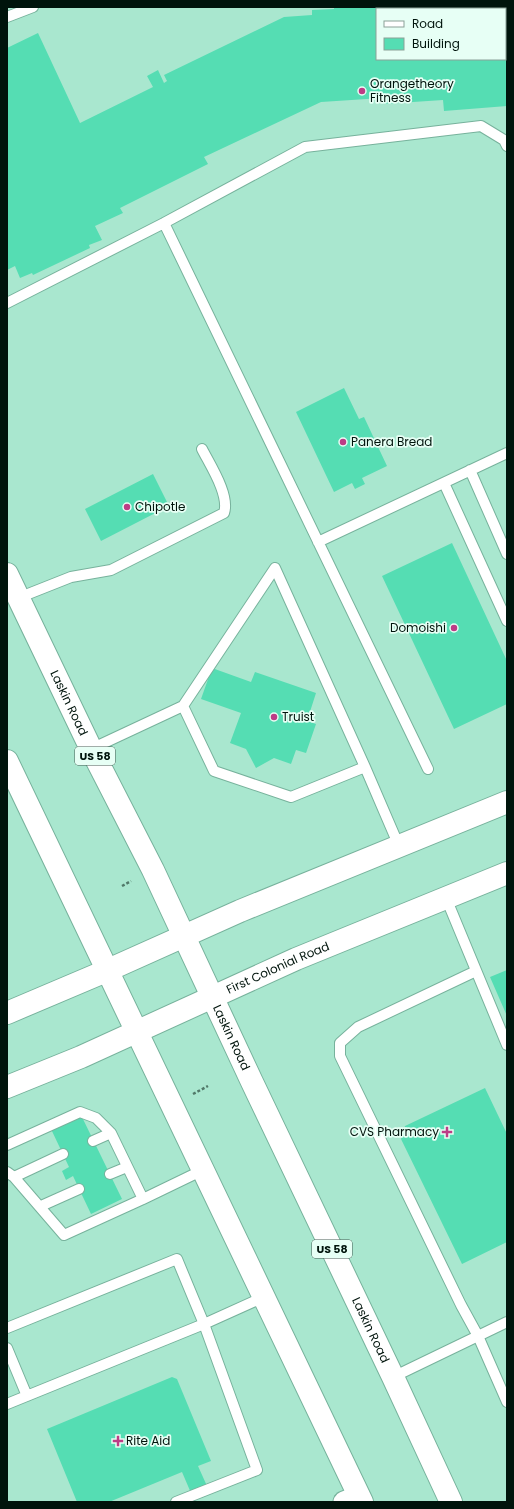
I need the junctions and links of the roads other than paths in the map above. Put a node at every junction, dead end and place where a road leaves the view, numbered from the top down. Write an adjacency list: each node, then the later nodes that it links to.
1 (33, 7): 2 (lane)
2 (7, 17)
3 (507, 146): 4 (lane)
4 (164, 223): 5 (lane); 10 (lane)
5 (7, 302)
6 (202, 449): 13 (lane)
7 (507, 453): 8 (lane)
8 (470, 470): 9 (lane); 11 (lane)
9 (444, 483): 10 (lane); 14 (lane)
10 (318, 542): 19 (lane)
11 (507, 554)
12 (7, 574): 13 (main road, Laskin Road / US 58)
13 (18, 598): 16 (main road, Laskin Road / US 58)
14 (507, 621)
15 (183, 706): 16 (lane); 18 (lane); 18 (lane)
16 (91, 749): 24 (main road, Laskin Road / US 58)
17 (7, 761): 25 (main road)
18 (365, 766): 21 (lane)
19 (428, 769)
20 (507, 802): 21 (main road)
21 (399, 846): 24 (main road)
22 (507, 873): 23 (main road, First Colonial Road)
23 (446, 898): 26 (lane); 27 (main road, First Colonial Road)
24 (184, 936): 25 (main road); 27 (main road, Laskin Road / US 58)
25 (106, 971): 28 (main road); 29 (main road)
26 (476, 971): 30 (lane); 47 (lane)
27 (212, 997): 29 (main road, First Colonial Road); 49 (main road, Laskin Road / US 58)
28 (7, 1013)
29 (136, 1032): 31 (main road, First Colonial Road); 37 (main road)
30 (507, 1045)
31 (7, 1088)
32 (111, 1133): 33 (lane); 34 (lane); 36 (lane)
33 (93, 1141)
34 (7, 1145)
35 (63, 1154): 38 (lane)
36 (127, 1167): 39 (lane); 41 (lane)
37 (203, 1170): 41 (lane); 43 (main road)
38 (11, 1174): 42 (lane)
39 (110, 1174)
40 (79, 1189): 42 (lane)
41 (143, 1200): 42 (lane)
42 (41, 1206)
43 (264, 1297): 45 (lane); 53 (main road)
44 (507, 1322): 47 (lane)
45 (204, 1324): 46 (lane); 50 (lane); 54 (lane)
46 (7, 1328)
47 (478, 1336): 49 (lane); 51 (lane)
48 (7, 1348): 50 (lane)
49 (393, 1376): 55 (main road, Laskin Road / US 58)
50 (27, 1396): 52 (lane)
51 (507, 1402)
52 (7, 1404)
53 (355, 1500)
54 (176, 1502)
55 (451, 1502)

